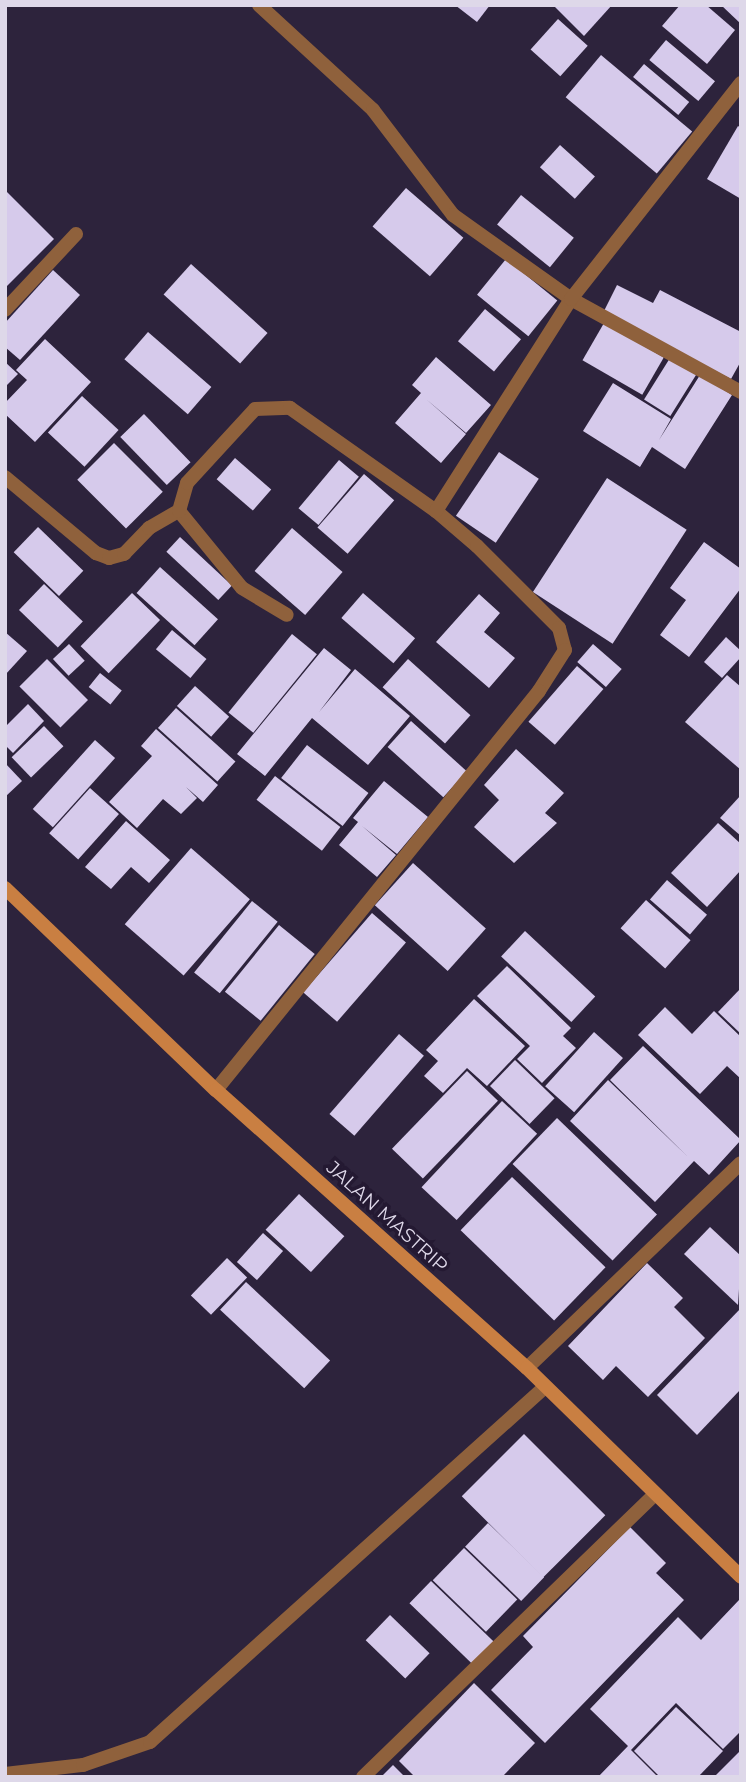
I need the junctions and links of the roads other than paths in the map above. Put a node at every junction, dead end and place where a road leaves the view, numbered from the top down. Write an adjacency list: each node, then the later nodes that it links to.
1 (259, 5): 4 (street)
2 (741, 83): 4 (street)
3 (76, 234): 5 (street)
4 (571, 299): 6 (street); 9 (street)
5 (5, 310)
6 (741, 392)
7 (5, 477): 8 (street)
8 (179, 511): 9 (street); 10 (street)
9 (436, 511): 12 (street)
10 (287, 615)
11 (5, 888): 12 (main road, JALAN MASTRIP)
12 (216, 1090): 14 (main road, JALAN MASTRIP)
13 (741, 1163): 14 (street)
14 (527, 1368): 15 (main road, JALAN MASTRIP)
15 (545, 1387): 16 (main road, JALAN MASTRIP); 18 (street)
16 (654, 1495): 17 (main road, JALAN MASTRIP); 19 (street)
17 (741, 1577)
18 (5, 1774)
19 (363, 1777)

